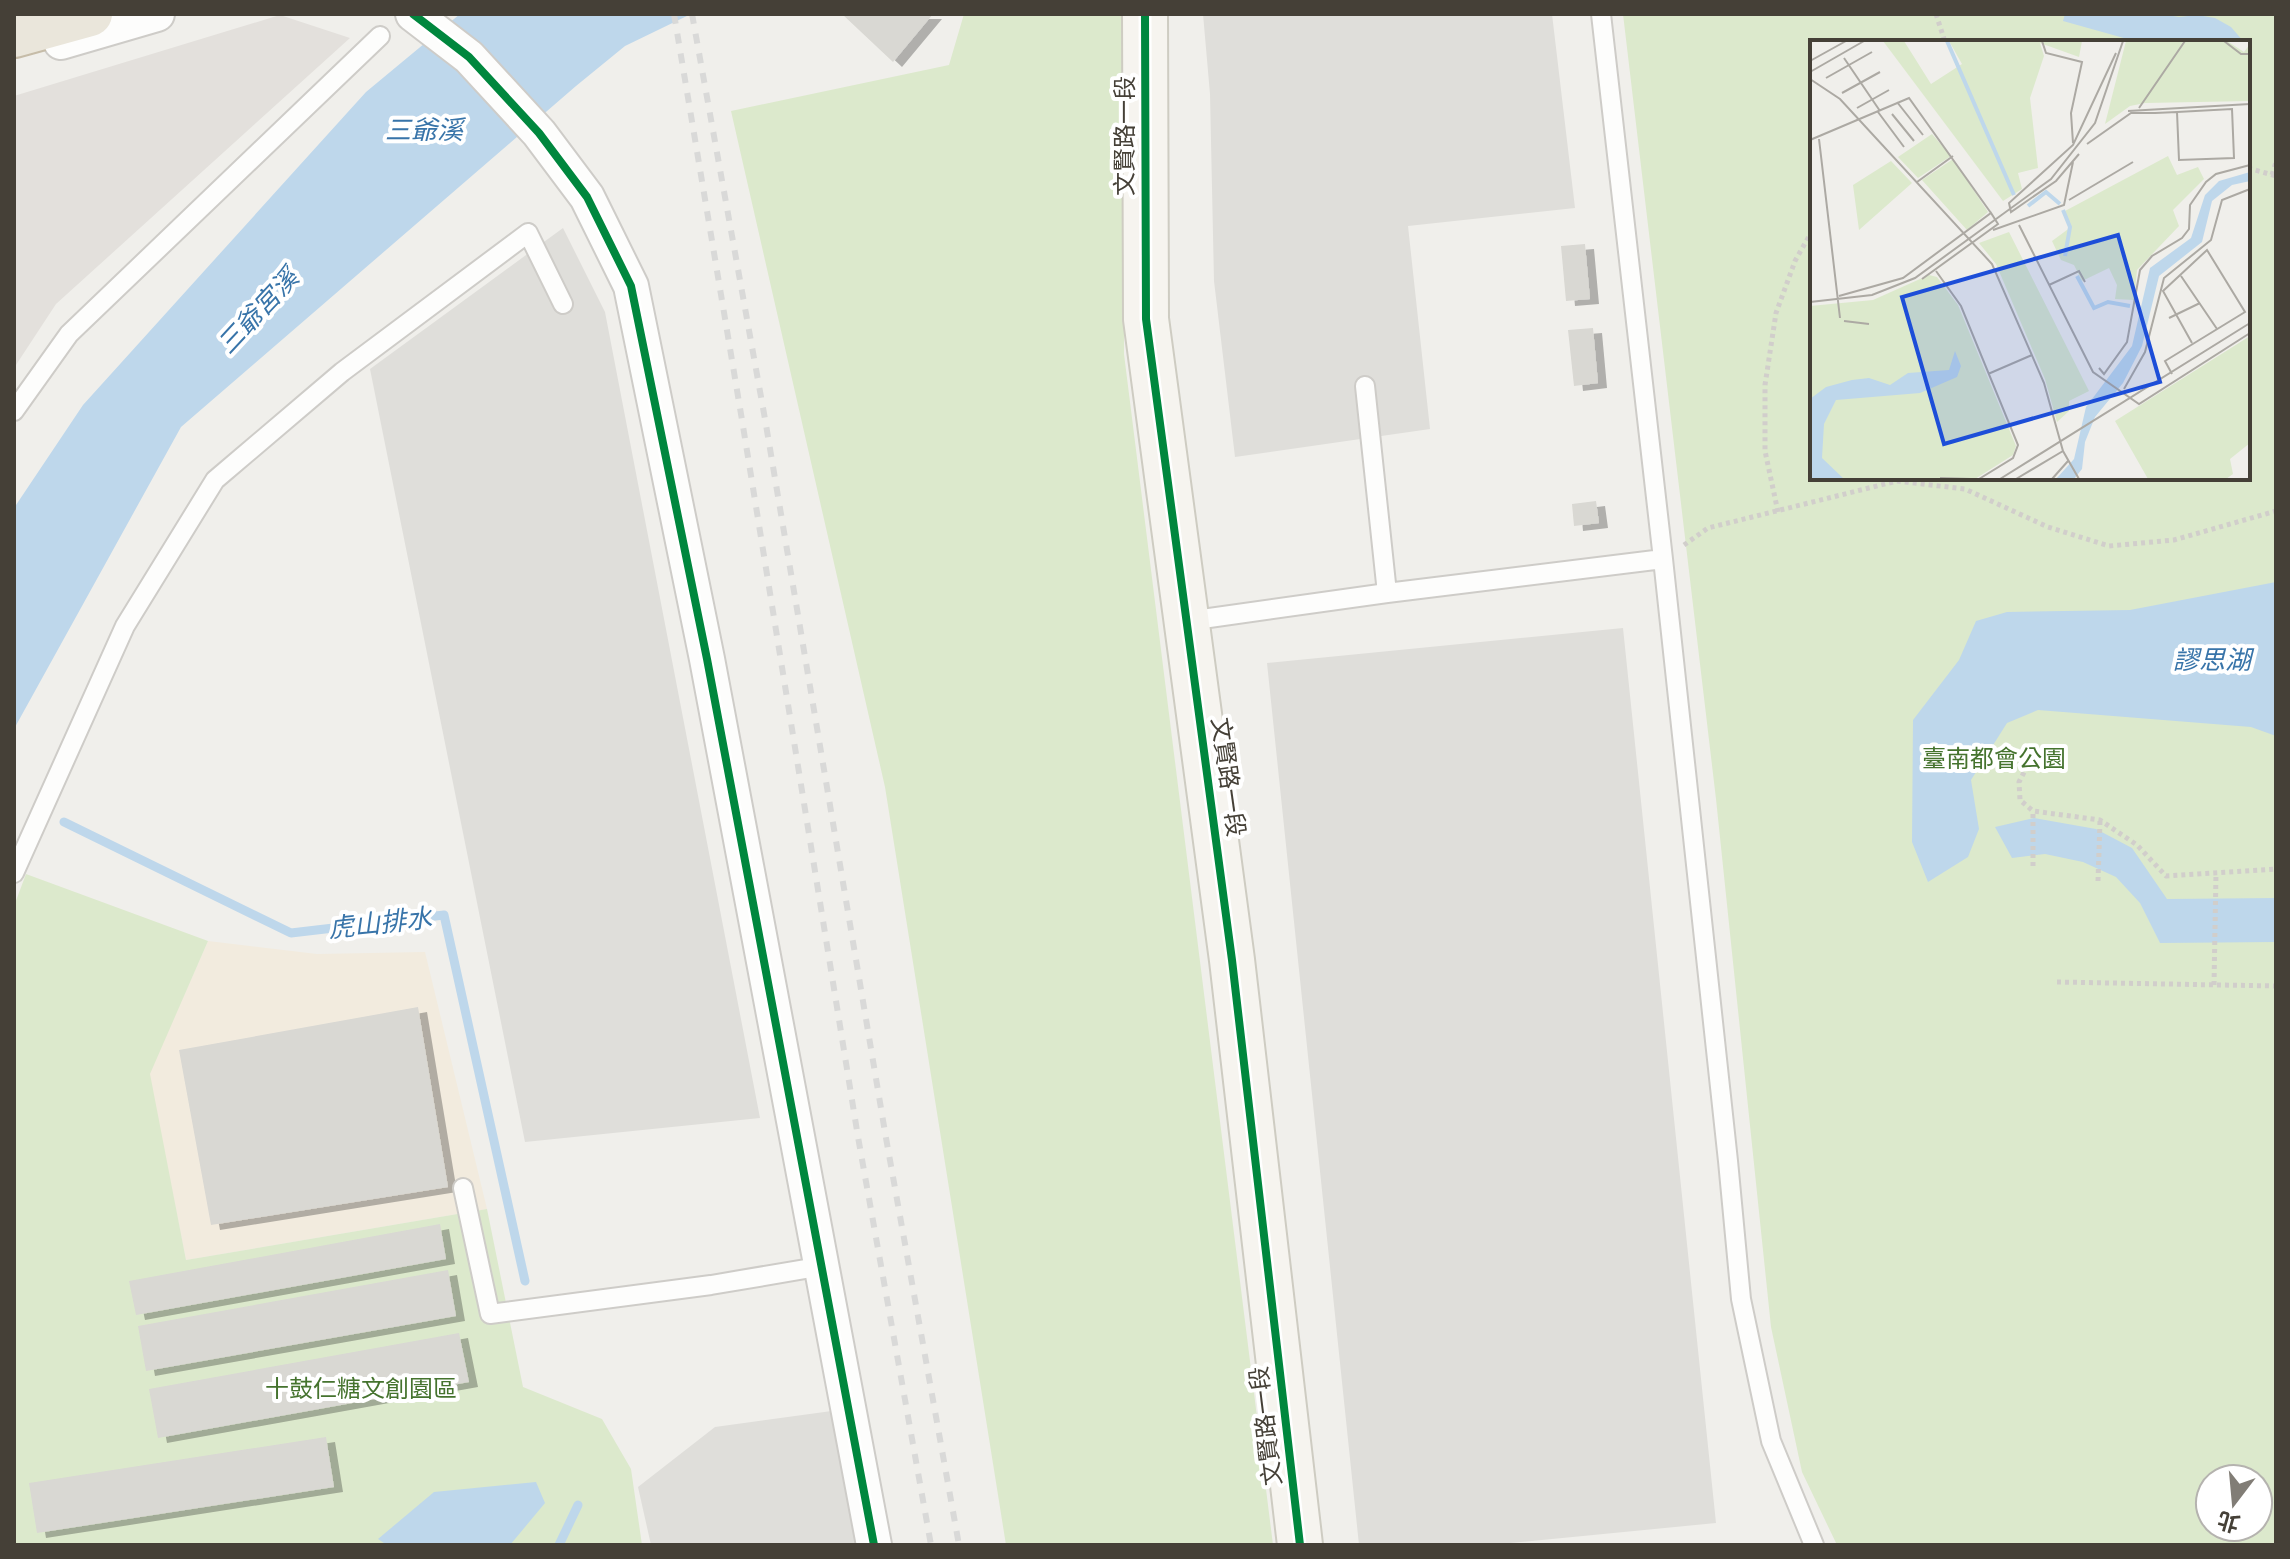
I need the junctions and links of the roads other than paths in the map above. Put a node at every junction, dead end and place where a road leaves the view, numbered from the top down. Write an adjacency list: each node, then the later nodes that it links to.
1 (90, 14): 6 (highway)
2 (157, 14): 8 (street)
3 (1145, 14): 14 (street, 文賢路一段)
4 (1601, 14): 12 (lane)
5 (418, 17): 17 (street)
6 (14, 35)
7 (380, 36): 11 (lane)
8 (14, 55)
9 (563, 304): 15 (lane)
10 (1365, 386): 13 (lane)
11 (14, 411)
12 (1663, 559): 13 (lane); 20 (lane)
13 (1387, 593): 14 (lane)
14 (1188, 621): 19 (street, 文賢路一段)
15 (14, 873)
16 (463, 1188): 17 (lane)
17 (823, 1266): 18 (street)
18 (874, 1545)
19 (1300, 1545)
20 (1814, 1545)

